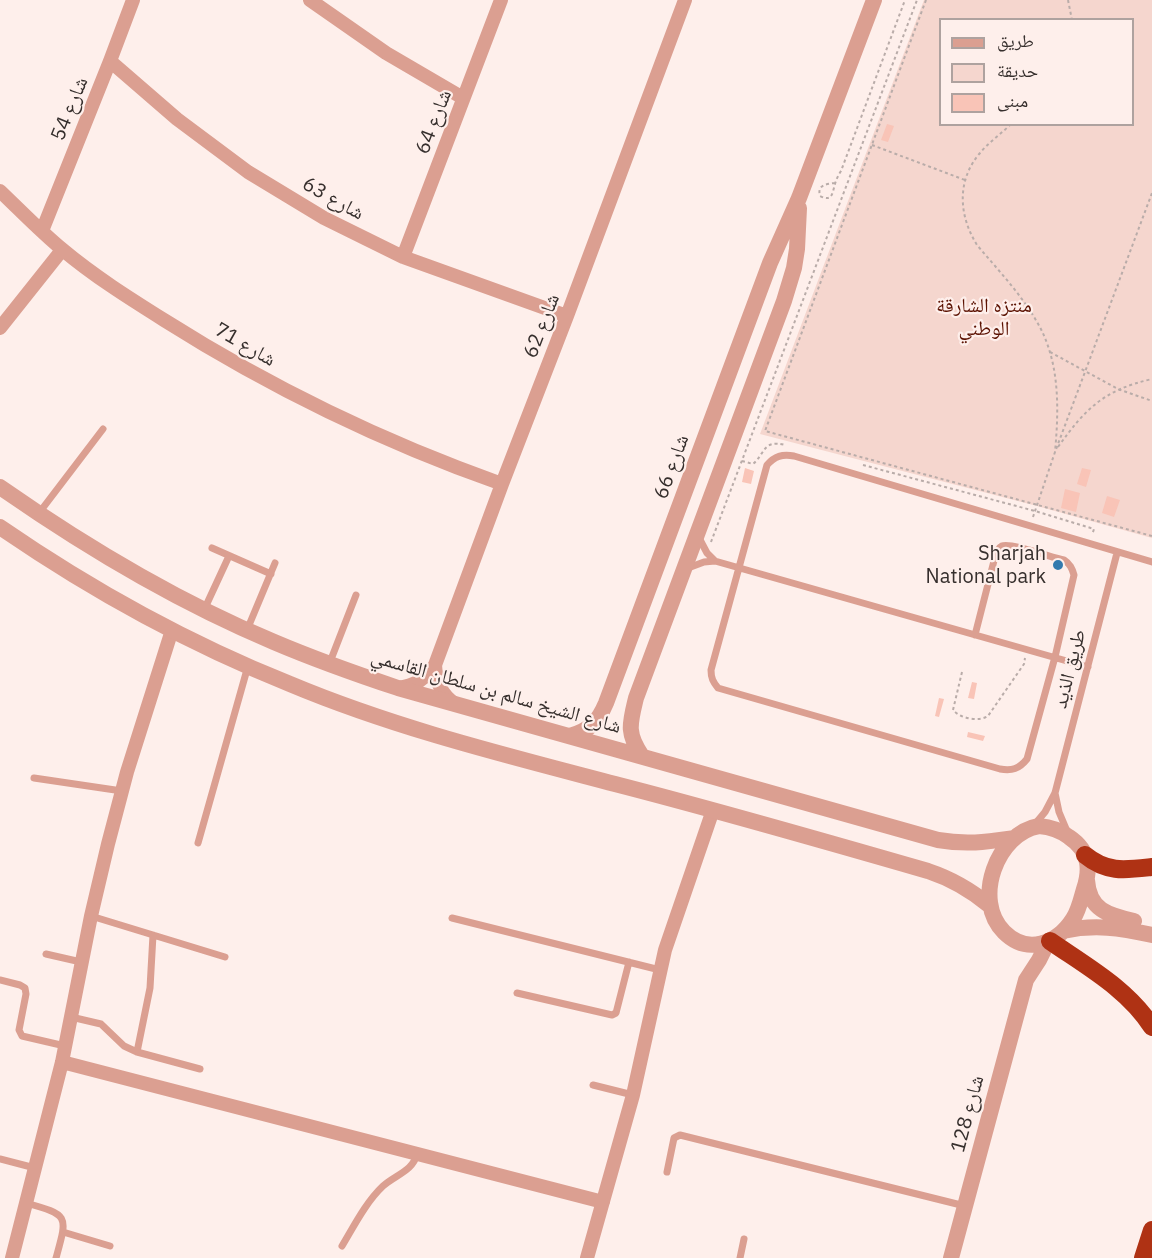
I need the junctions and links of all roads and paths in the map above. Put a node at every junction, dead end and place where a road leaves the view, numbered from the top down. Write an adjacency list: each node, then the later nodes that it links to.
1 (133, 0): 11 (street, شارع 54)
2 (501, 0): 12 (street, شارع 64)
3 (685, 0): 25 (street, شارع 62)
4 (874, 0): 19 (street, شارع 66)
5 (906, 0): 16 (path)
6 (917, 0): 43 (path)
7 (926, 0): 14 (path)
8 (1068, 0): 10 (path)
9 (312, 1): 12 (street)
10 (1072, 18)
11 (110, 61): 20 (street, شارع 54); 22 (street, شارع 63)
12 (463, 98): 22 (street, شارع 64)
13 (1009, 126): 15 (path)
14 (871, 145): 15 (path); 36 (path)
15 (965, 180): 27 (path)
16 (835, 183): 16 (path)
17 (0, 191): 20 (street, شارع 71)
18 (1152, 193): 28 (path)
19 (799, 198): 23 (street, شارع 66); 24 (street, شارع 66)
20 (42, 231): 21 (street, شارع 71)
21 (62, 250): 26 (street); 34 (street, شارع 71)
22 (403, 258): 25 (street, شارع 63)
23 (770, 263): 24 (street); 61 (street, شارع 66)
24 (794, 268): 40 (street, شارع 66)
25 (567, 316): 34 (street, شارع 62)
26 (0, 328)
27 (1050, 352): 28 (path); 33 (path)
28 (1085, 372): 30 (path); 33 (path)
29 (1152, 379): 30 (path)
30 (1118, 390): 31 (path); 33 (path)
31 (1152, 402)
32 (103, 429): 37 (lane)
33 (1055, 452): 36 (path)
34 (502, 484): 60 (street, شارع 62)
35 (0, 487): 37 (street, شارع الشيخ سالم بن سلطان القاسمي)
36 (1037, 505): 39 (path); 41 (path)
37 (39, 514): 53 (street, شارع الشيخ سالم بن سلطان القاسمي)
38 (0, 526): 54 (street)
39 (1029, 526): 44 (lane); 49 (lane)
40 (697, 534): 43 (lane); 50 (street, شارع 66)
41 (1152, 536)
42 (212, 548): 45 (lane)
43 (707, 553): 46 (lane)
44 (1117, 553): 47 (lane); 63 (lane, طريق الذيد)
45 (229, 556): 51 (lane); 53 (lane)
46 (715, 561): 49 (lane); 50 (lane)
47 (1152, 562)
48 (275, 564): 51 (lane)
49 (739, 568): 56 (lane); 58 (lane)
50 (683, 570): 66 (street, شارع 66)
51 (271, 574): 55 (lane)
52 (357, 595): 59 (lane)
53 (204, 610): 55 (street, شارع الشيخ سالم بن سلطان القاسمي)
54 (172, 630): 62 (street); 71 (street)
55 (247, 630): 59 (street, شارع الشيخ سالم بن سلطان القاسمي)
56 (975, 635): 57 (lane); 58 (lane)
57 (1027, 650): 58 (lane); 64 (path)
58 (1055, 657): 63 (lane)
59 (329, 664): 65 (street, شارع الشيخ سالم بن سلطان القاسمي)
60 (435, 665): 65 (street, شارع 62); 67 (street)
61 (622, 665): 66 (street); 68 (street, شارع 66)
62 (248, 666): 73 (street); 77 (lane)
63 (1088, 667): 72 (lane, طريق الذيد)
64 (962, 672)
65 (398, 688): 67 (street, شارع الشيخ سالم بن سلطان القاسمي)
66 (636, 698): 69 (street, شارع 66)
67 (457, 705): 68 (street, شارع الشيخ سالم بن سلطان القاسمي)
68 (570, 736): 69 (street, شارع الشيخ سالم بن سلطان القاسمي)
69 (642, 756): 75 (street, شارع الشيخ سالم بن سلطان القاسمي)
70 (34, 778): 71 (lane)
71 (122, 791): 82 (street)
72 (1055, 794): 74 (lane, طريق الذيد); 76 (lane)
73 (713, 810): 81 (street); 93 (street)
74 (1031, 828): 75 (street); 76 (street)
75 (1014, 837): 81 (street)
76 (1069, 837): 78 (street)
77 (198, 843)
78 (1085, 855): 79 (highway); 80 (street)
79 (1152, 867)
80 (1087, 880): 84 (street); 87 (street)
81 (990, 906): 88 (street)
82 (91, 916): 85 (lane); 91 (street)
83 (452, 918): 92 (lane)
84 (1152, 926)
85 (153, 935): 90 (lane); 100 (lane)
86 (1152, 935): 87 (street)
87 (1053, 938): 88 (street); 95 (street, شارع 128); 98 (highway)
88 (1015, 940): 95 (street, شارع 128)
89 (46, 954): 91 (lane)
90 (225, 957)
91 (81, 962): 97 (street)
92 (629, 962): 93 (lane); 96 (lane)
93 (660, 970): 104 (street)
94 (0, 980): 99 (lane)
95 (1026, 980): 111 (street, شارع 128)
96 (517, 993)
97 (70, 1017): 99 (street); 100 (lane)
98 (1152, 1027)
99 (65, 1046): 101 (street)
100 (136, 1052): 102 (lane)
101 (62, 1062): 105 (street); 107 (street)
102 (200, 1069)
103 (593, 1085): 104 (lane)
104 (633, 1095): 109 (street)
105 (417, 1154): 109 (street); 116 (lane)
106 (0, 1159): 107 (lane)
107 (35, 1168): 110 (street)
108 (667, 1172): 111 (lane)
109 (603, 1202): 119 (street)
110 (26, 1203): 113 (lane); 117 (street)
111 (965, 1206): 121 (street, شارع 128)
112 (1152, 1230): 122 (highway)
113 (63, 1232): 115 (lane); 118 (lane)
114 (744, 1239): 120 (lane)
115 (110, 1246)
116 (342, 1246)
117 (12, 1258)
118 (56, 1258)
119 (587, 1258)
120 (740, 1258)
121 (951, 1258)
122 (1143, 1258)

